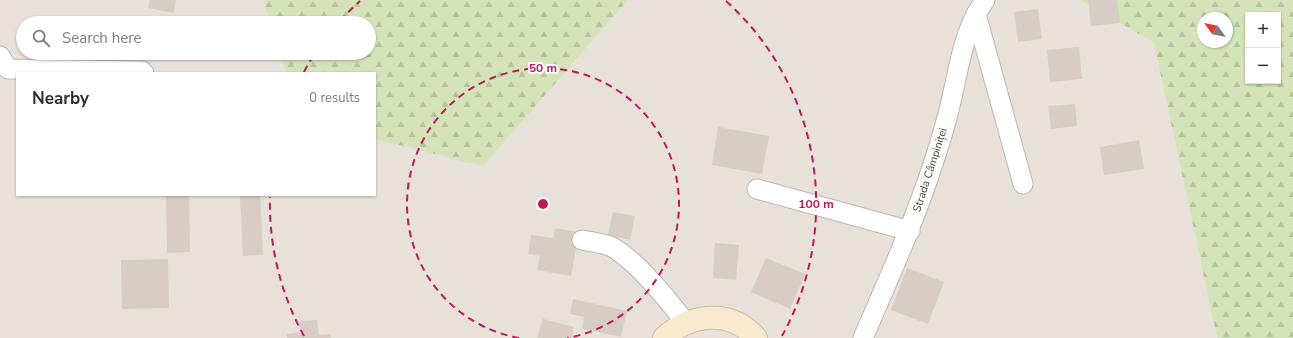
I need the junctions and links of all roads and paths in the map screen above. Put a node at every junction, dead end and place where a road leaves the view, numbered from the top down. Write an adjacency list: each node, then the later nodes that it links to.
1 (981, 7): 4 (street); 6 (street, Strada Câmpiniței)
2 (0, 56): 3 (street)
3 (143, 72)
4 (1023, 184)
5 (757, 189): 6 (street)
6 (910, 231): 11 (street, Strada Câmpiniței)
7 (582, 240): 8 (street)
8 (686, 323): 9 (main road); 10 (main road)
9 (664, 338)
10 (756, 338)
11 (863, 338)

